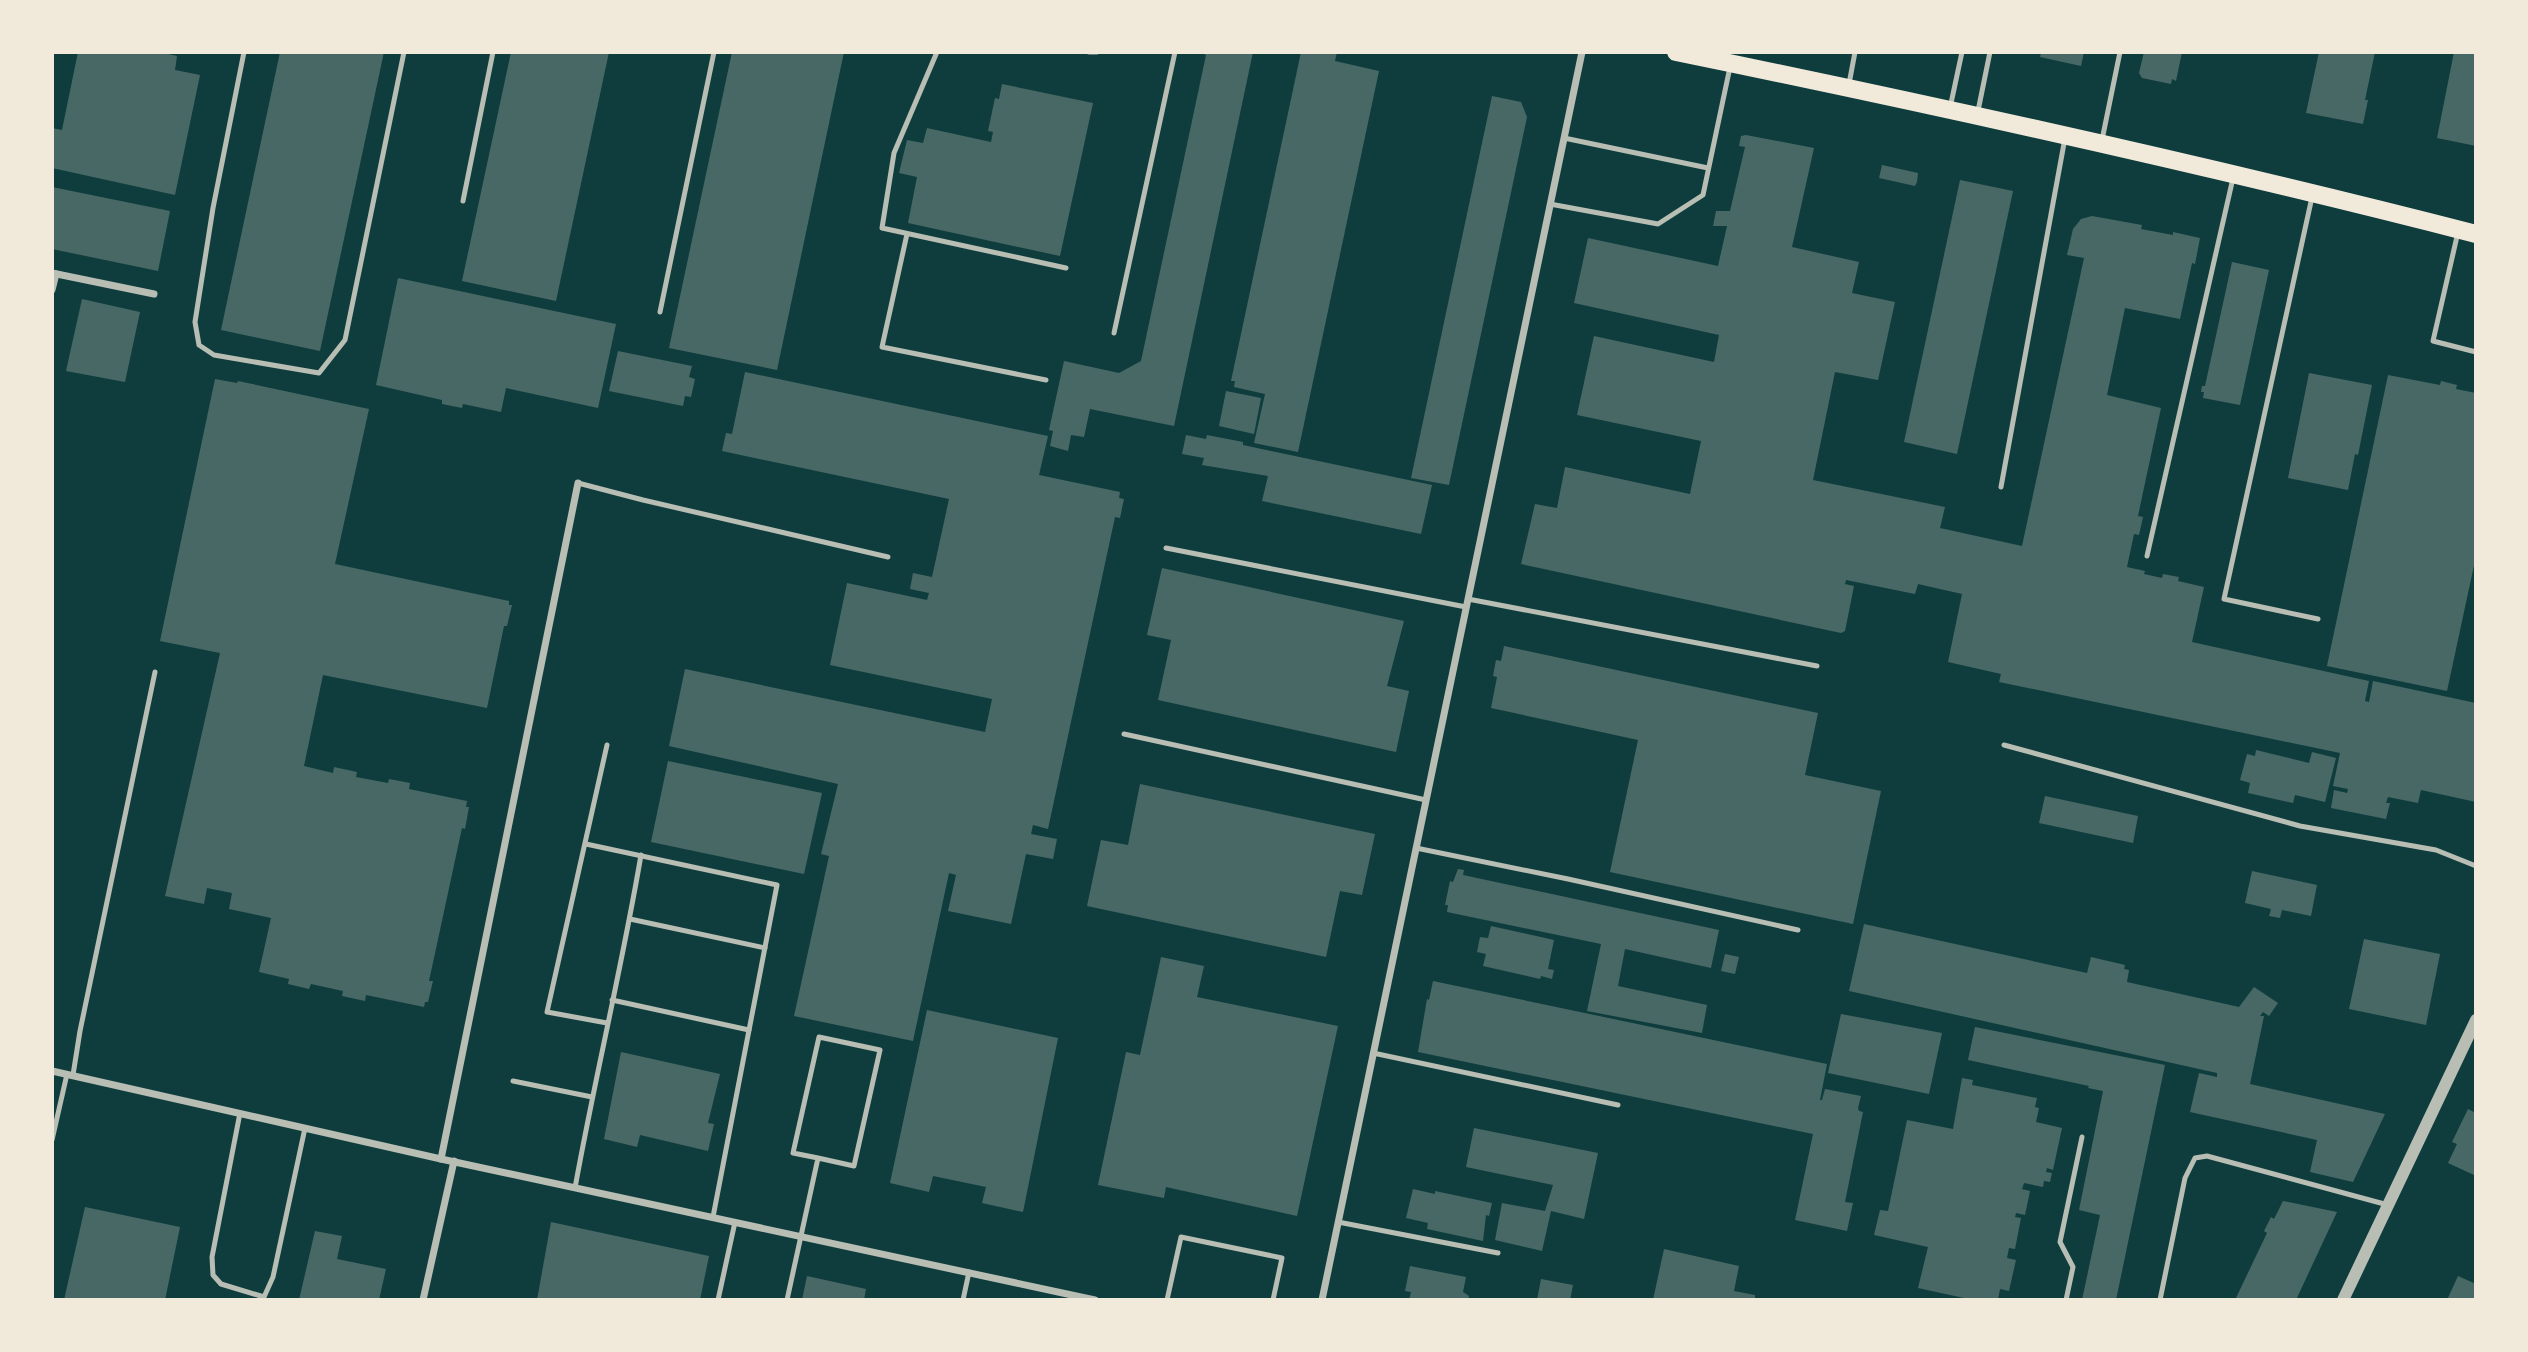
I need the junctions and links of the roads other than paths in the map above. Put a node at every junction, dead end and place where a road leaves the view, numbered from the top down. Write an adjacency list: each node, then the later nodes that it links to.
1 (244, 52): 2 (lane)
2 (404, 52)
3 (493, 52): 25 (lane)
4 (714, 52): 33 (lane)
5 (937, 52): 28 (lane)
6 (1089, 52): 7 (lane)
7 (1097, 52)
8 (1175, 52): 34 (lane)
9 (1582, 52): 20 (street)
10 (1676, 52): 15 (main road)
11 (1855, 52): 16 (lane)
12 (1962, 52): 17 (lane)
13 (1990, 52): 18 (lane)
14 (2120, 52): 21 (lane)
15 (1730, 64): 16 (main road); 22 (lane)
16 (1849, 87): 17 (main road)
17 (1949, 109): 18 (main road)
18 (1978, 115): 19 (main road)
19 (2066, 134): 21 (main road); 38 (lane)
20 (1564, 138): 22 (lane); 26 (street)
21 (2101, 143): 23 (main road)
22 (1709, 168): 26 (lane)
23 (2234, 175): 24 (main road); 40 (lane)
24 (2313, 194): 27 (main road); 43 (lane)
25 (463, 201)
26 (1550, 204): 42 (street)
27 (2467, 231): 35 (lane)
28 (907, 234): 29 (lane); 36 (lane)
29 (1066, 268)
30 (54, 273): 31 (street); 32 (street)
31 (52, 290)
32 (154, 294)
33 (660, 312)
34 (1114, 334)
35 (2476, 352)
36 (1046, 380)
37 (578, 483): 41 (lane); 72 (street)
38 (2001, 487)
39 (1166, 548): 42 (lane)
40 (2147, 556)
41 (888, 557)
42 (1467, 603): 44 (lane); 49 (street)
43 (2318, 619)
44 (1817, 666)
45 (155, 672): 63 (lane)
46 (1124, 734): 49 (lane)
47 (607, 745): 50 (lane)
48 (2004, 745): 53 (lane)
49 (1426, 800): 51 (street)
50 (586, 844): 52 (lane); 59 (lane)
51 (1416, 848): 55 (lane); 61 (street)
52 (641, 855): 54 (lane); 56 (lane)
53 (2476, 866)
54 (630, 919): 56 (lane); 57 (lane)
55 (1798, 930)
56 (765, 948): 60 (lane)
57 (612, 1000): 59 (lane); 60 (lane)
58 (2476, 1020): 75 (street)
59 (607, 1023): 65 (lane)
60 (749, 1030): 76 (lane)
61 (1373, 1053): 66 (lane); 78 (street)
62 (52, 1071): 63 (street)
63 (70, 1074): 67 (street); 70 (lane)
64 (513, 1081): 65 (lane)
65 (592, 1097): 74 (lane)
66 (1618, 1105)
67 (240, 1113): 68 (street); 68 (lane)
68 (305, 1128): 72 (street)
69 (2082, 1137): 90 (lane)
70 (52, 1140)
71 (818, 1158): 71 (lane); 79 (lane)
72 (441, 1159): 73 (street)
73 (454, 1161): 74 (street); 82 (street)
74 (575, 1188): 76 (street)
75 (2388, 1205): 91 (lane); 92 (street)
76 (713, 1217): 77 (street)
77 (736, 1222): 79 (street); 83 (lane)
78 (1338, 1222): 80 (lane); 89 (street)
79 (801, 1236): 81 (street); 84 (lane)
80 (1498, 1253)
81 (969, 1272): 85 (lane); 86 (street)
82 (424, 1300)
83 (718, 1300)
84 (787, 1300)
85 (963, 1300)
86 (1095, 1300)
87 (1167, 1300): 88 (lane)
88 (1273, 1300)
89 (1321, 1300)
90 (2066, 1300)
91 (2160, 1300)
92 (2343, 1300)

